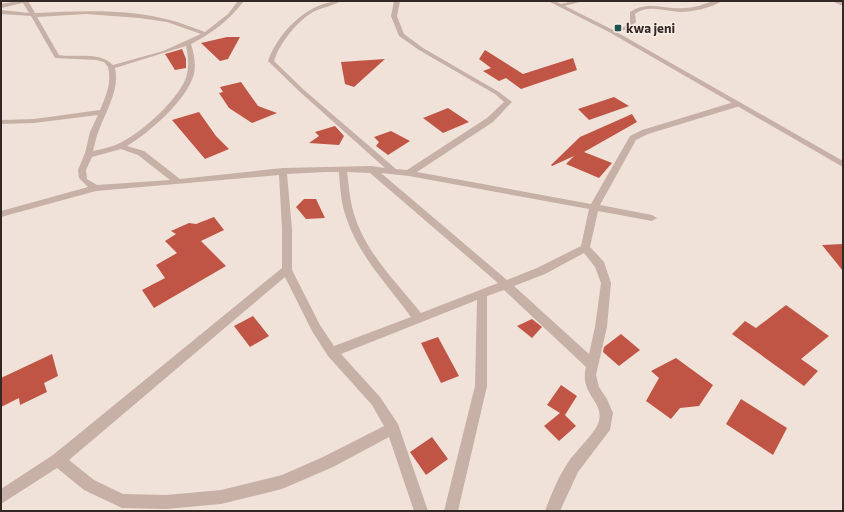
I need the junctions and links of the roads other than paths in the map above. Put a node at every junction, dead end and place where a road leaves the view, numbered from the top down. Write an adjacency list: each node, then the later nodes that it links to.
1 (25, 1): 11 (street); 13 (street)
2 (241, 1): 15 (street)
3 (338, 1): 27 (street)
4 (397, 1): 28 (street)
5 (551, 1): 10 (street)
6 (581, 1): 10 (street)
7 (719, 1): 14 (street)
8 (836, 1): 9 (street)
9 (843, 4)
10 (560, 5): 14 (street)
11 (1, 6)
12 (1, 12): 13 (street)
13 (34, 15): 15 (street); 17 (street)
14 (610, 32): 18 (street)
15 (205, 34): 16 (street)
16 (188, 43): 17 (street); 21 (street)
17 (112, 67): 19 (street)
18 (737, 104): 23 (street); 31 (street)
19 (104, 112): 20 (street); 22 (street)
20 (1, 122)
21 (120, 146): 22 (street); 29 (street)
22 (89, 155): 30 (street)
23 (843, 164)
24 (344, 170): 25 (street); 26 (street); 38 (street)
25 (371, 170): 27 (street); 36 (street)
26 (283, 171): 29 (street); 35 (street)
27 (393, 171): 28 (street)
28 (409, 173): 31 (street)
29 (178, 182): 30 (street)
30 (96, 188): 32 (street)
31 (594, 207): 33 (street); 34 (street)
32 (1, 214)
33 (652, 218)
34 (585, 248): 36 (street); 40 (street)
35 (287, 270): 39 (street); 42 (street)
36 (506, 285): 37 (street); 40 (street)
37 (482, 295): 38 (street); 45 (street)
38 (419, 319): 39 (street)
39 (332, 352): 41 (street)
40 (591, 364): 46 (street)
41 (393, 428): 42 (street); 44 (street)
42 (58, 460): 43 (street)
43 (1, 497)
44 (421, 511)
45 (451, 511)
46 (552, 511)

